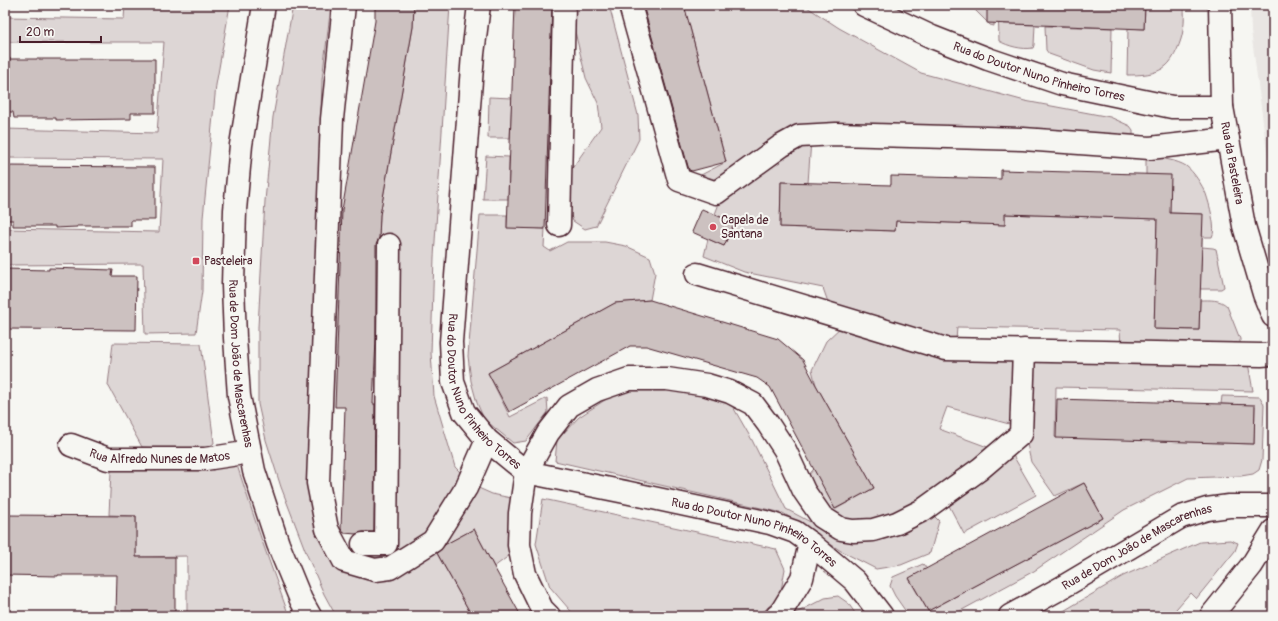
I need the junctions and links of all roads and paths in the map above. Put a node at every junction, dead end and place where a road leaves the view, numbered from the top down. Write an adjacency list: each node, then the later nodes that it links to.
1 (264, 5): 18 (street, Rua de Dom João de Mascarenhas)
2 (344, 5): 16 (street)
3 (479, 5): 16 (street, Rua do Doutor Nuno Pinheiro Torres)
4 (564, 5): 10 (street)
5 (630, 5): 9 (street)
6 (864, 5): 8 (street, Rua do Doutor Nuno Pinheiro Torres)
7 (1220, 5): 8 (street, Rua da Pasteleira)
8 (1222, 107): 9 (street, Rua da Pasteleira)
9 (1228, 139): 13 (street, Rua da Pasteleira)
10 (559, 225)
11 (389, 245): 23 (street)
12 (697, 274): 14 (street)
13 (1273, 316)
14 (1024, 350): 15 (street); 19 (street)
15 (1273, 354)
16 (487, 440): 19 (street, Rua do Doutor Nuno Pinheiro Torres)
17 (72, 445): 18 (street, Rua Alfredo Nunes de Matos)
18 (249, 450): 24 (street, Rua de Dom João de Mascarenhas)
19 (526, 472): 22 (street, Rua do Doutor Nuno Pinheiro Torres); 25 (street)
20 (1273, 506): 28 (street, Rua de Dom João de Mascarenhas)
21 (1273, 531): 29 (street)
22 (810, 543): 26 (street); 27 (street, Rua do Doutor Nuno Pinheiro Torres)
23 (363, 544)
24 (310, 616)
25 (549, 616)
26 (777, 616)
27 (882, 616)
28 (1010, 616)
29 (1211, 616)

